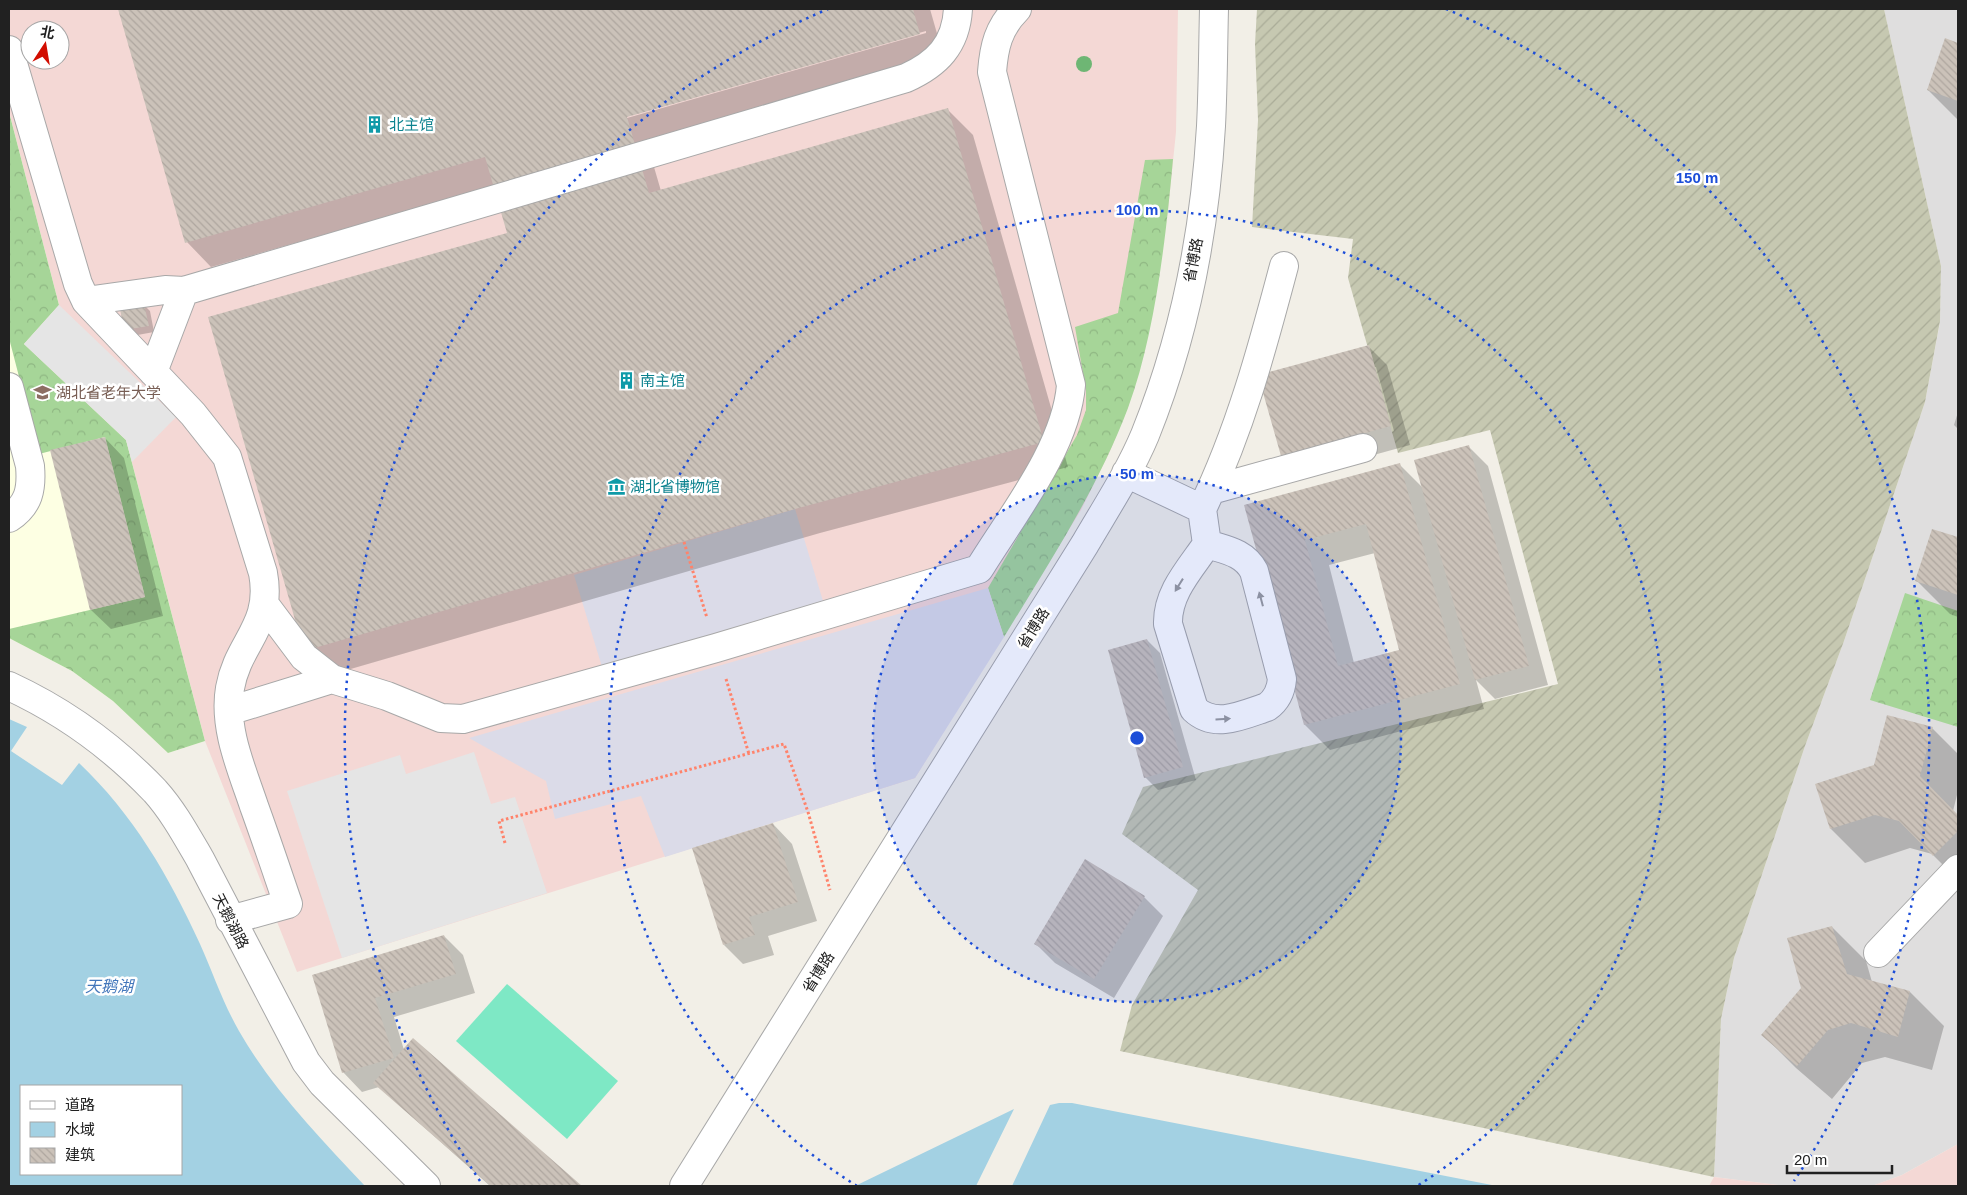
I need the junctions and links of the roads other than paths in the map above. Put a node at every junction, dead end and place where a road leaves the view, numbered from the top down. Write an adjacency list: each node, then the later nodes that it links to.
1 (958, 9): 6 (street)
2 (1017, 9): 16 (street)
3 (1214, 9): 11 (street, 省博路)
4 (9, 50): 7 (street)
5 (1284, 266): 12 (street)
6 (184, 291): 7 (street); 8 (street)
7 (86, 302): 8 (street)
8 (153, 372): 15 (street)
9 (9, 387): 13 (street)
10 (1363, 448): 12 (street)
11 (1126, 473): 12 (street); 23 (street, 省博路)
12 (1207, 499): 14 (street)
13 (9, 518)
14 (1206, 544): 14 (street, one-way to 14)
15 (265, 605): 16 (street); 18 (street)
16 (332, 678): 18 (street)
17 (9, 686): 20 (street, 天鹅湖路)
18 (229, 711): 20 (street)
19 (1958, 869): 21 (street)
20 (230, 920): 22 (street, 天鹅湖路)
21 (1878, 953)
22 (426, 1186)
23 (684, 1186)

